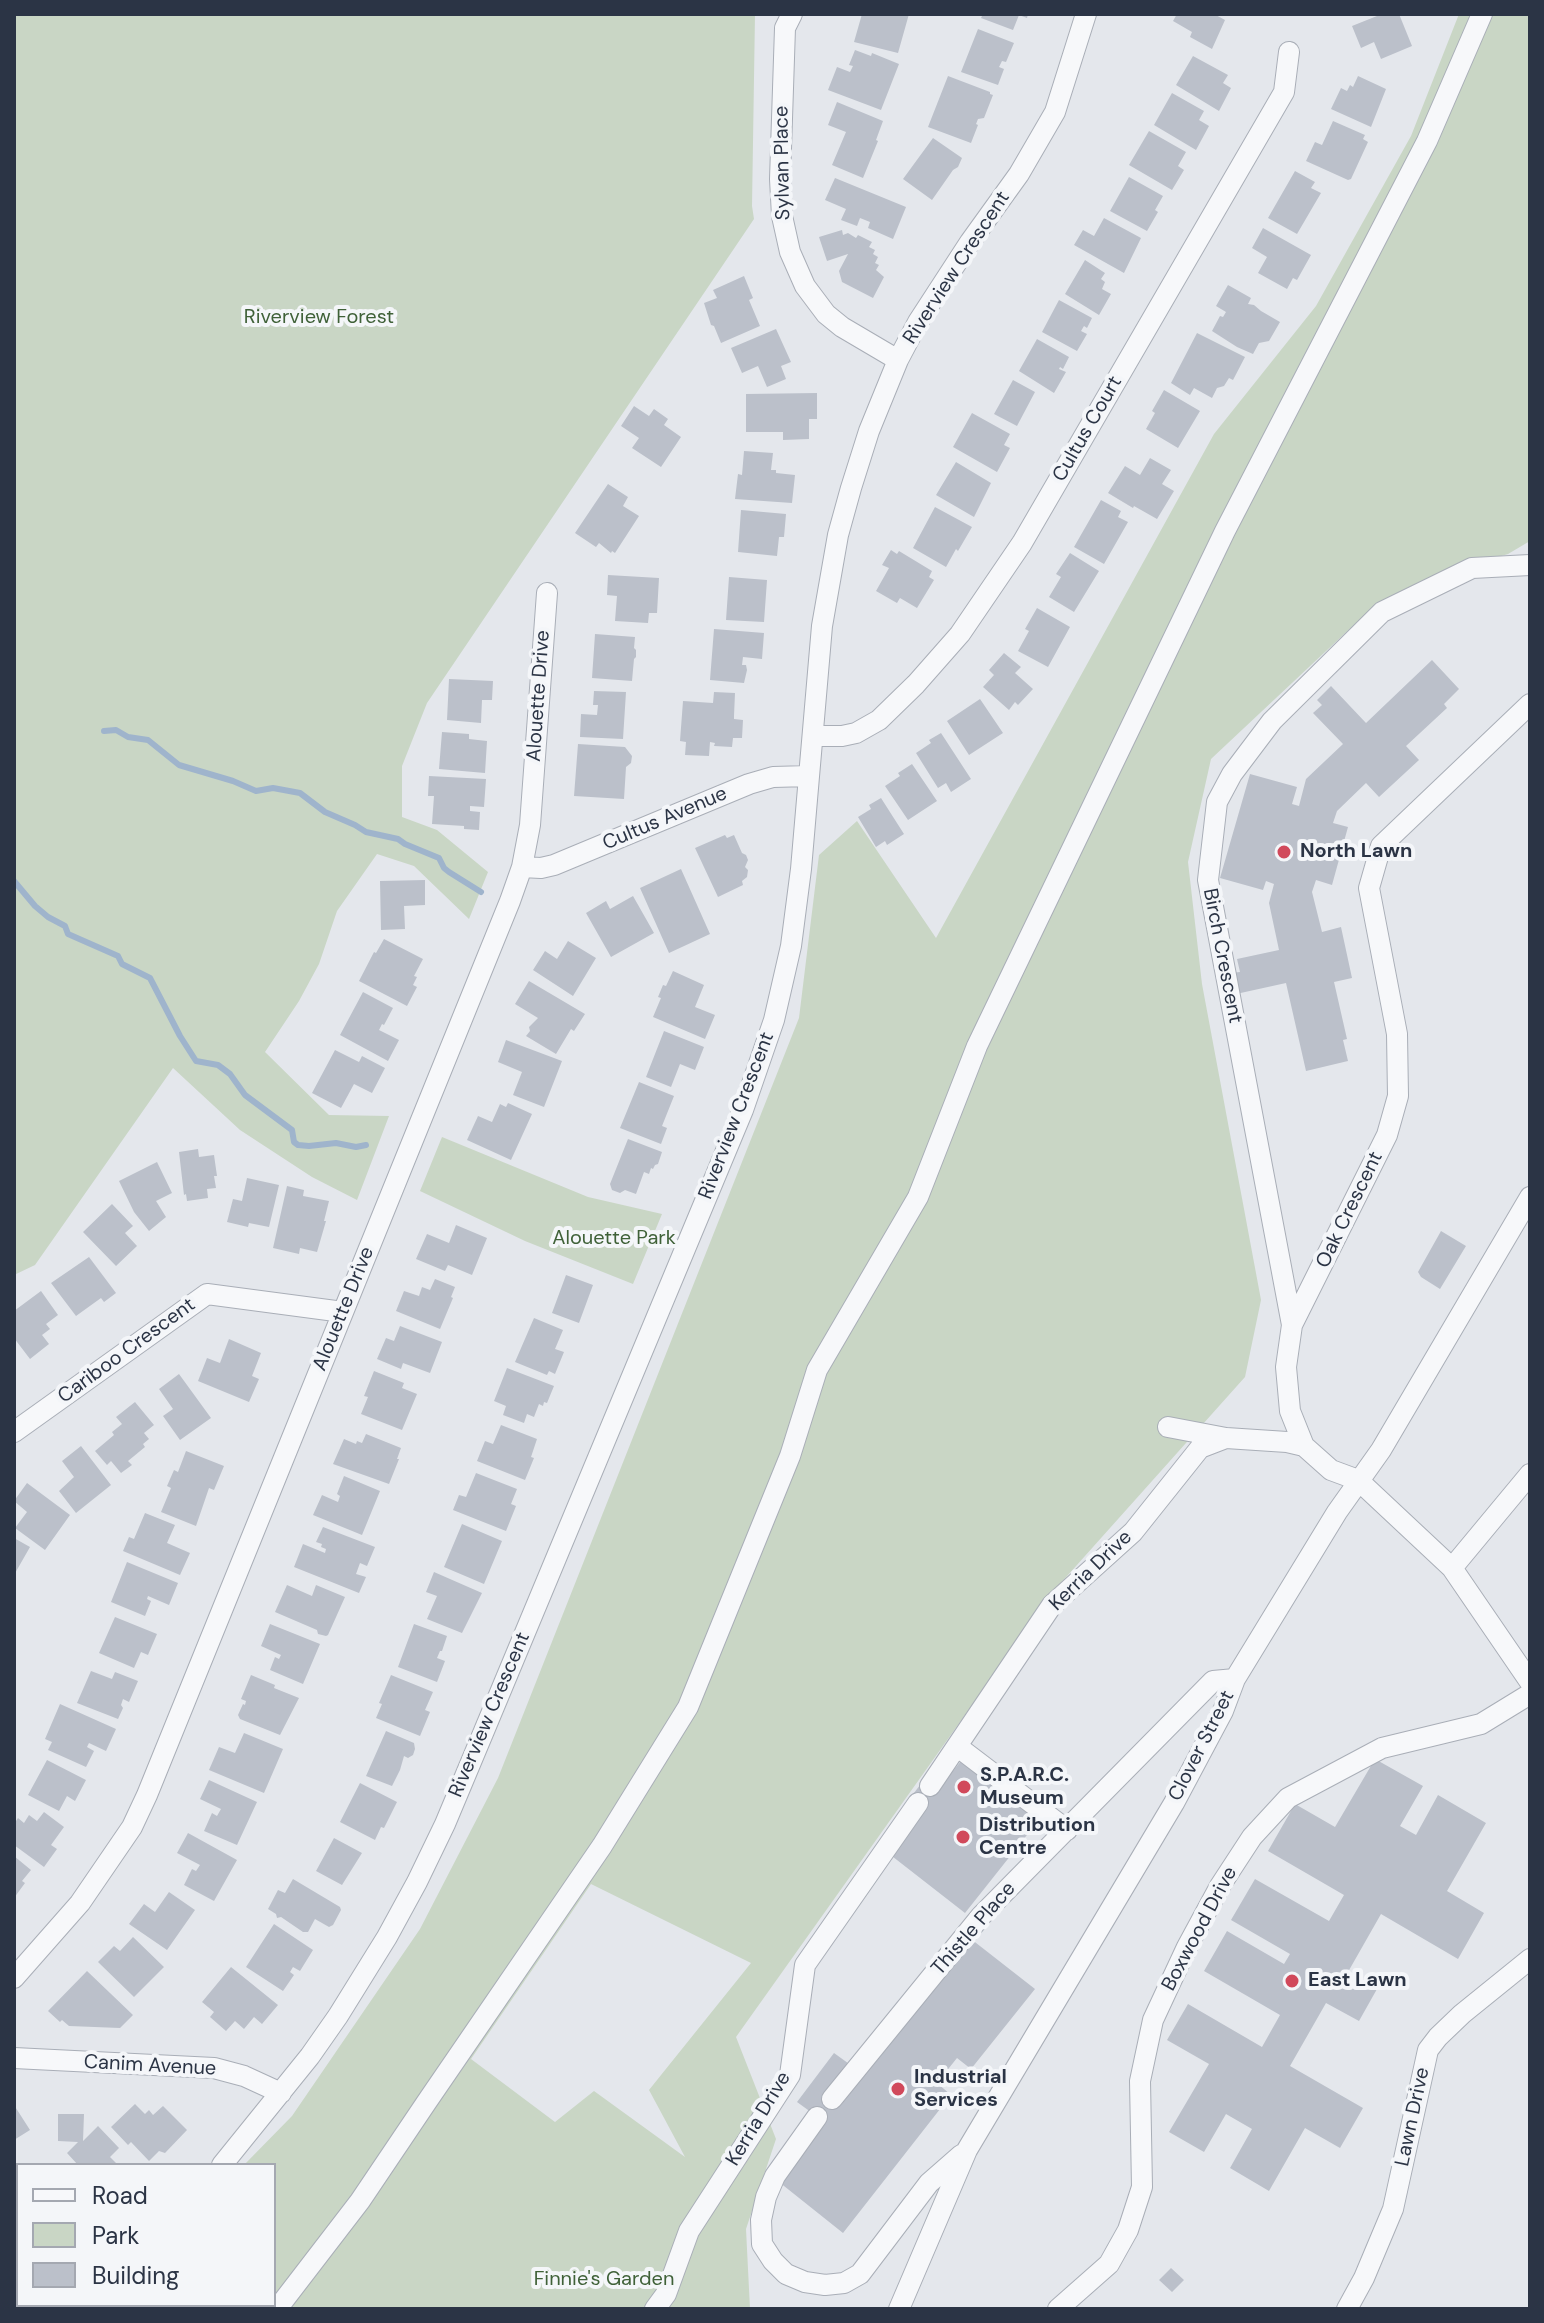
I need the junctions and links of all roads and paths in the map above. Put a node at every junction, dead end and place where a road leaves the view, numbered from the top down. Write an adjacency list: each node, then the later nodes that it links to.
1 (792, 14): 5 (street, Sylvan Place)
2 (1086, 14): 5 (street, Riverview Crescent)
3 (1482, 14): 35 (street)
4 (1289, 52): 9 (street, Cultus Court)
5 (898, 360): 9 (street, Riverview Crescent)
6 (1530, 565): 14 (street, Birch Crescent)
7 (547, 593): 11 (street, Alouette Drive)
8 (1530, 704): 14 (street, Oak Crescent)
9 (813, 736): 10 (street, Riverview Crescent)
10 (809, 776): 11 (street, Cultus Avenue); 30 (street, Riverview Crescent)
11 (522, 867): 13 (street, Alouette Drive)
12 (1530, 1197): 20 (street, Clover Street)
13 (343, 1312): 16 (street, Cariboo Crescent); 28 (street, Alouette Drive)
14 (1292, 1325): 18 (street, Oak Crescent)
15 (1168, 1427): 17 (street)
16 (14, 1432)
17 (1226, 1438): 18 (street); 25 (street, Kerria Drive)
18 (1304, 1446): 20 (street, Oak Crescent)
19 (1530, 1474): 21 (street)
20 (1358, 1480): 21 (street, Oak Crescent); 22 (street, Clover Street)
21 (1452, 1568): 23 (street, Oak Crescent)
22 (1235, 1679): 26 (street, Thistle Place); 33 (street, Clover Street)
23 (1530, 1682)
24 (1530, 1694): 38 (street, Boxwood Drive)
25 (958, 1747): 26 (street); 36 (street, Kerria Drive)
26 (1067, 1830): 31 (street, Thistle Place)
27 (1530, 1959): 39 (street, Lawn Drive)
28 (14, 1978)
29 (14, 2058): 30 (street, Canim Avenue)
30 (281, 2093): 34 (street, Riverview Crescent)
31 (832, 2099)
32 (817, 2117): 33 (street)
33 (967, 2150): 37 (street, Clover Street)
34 (224, 2163)
35 (277, 2309)
36 (655, 2309)
37 (899, 2309)
38 (1058, 2309)
39 (1347, 2309)

